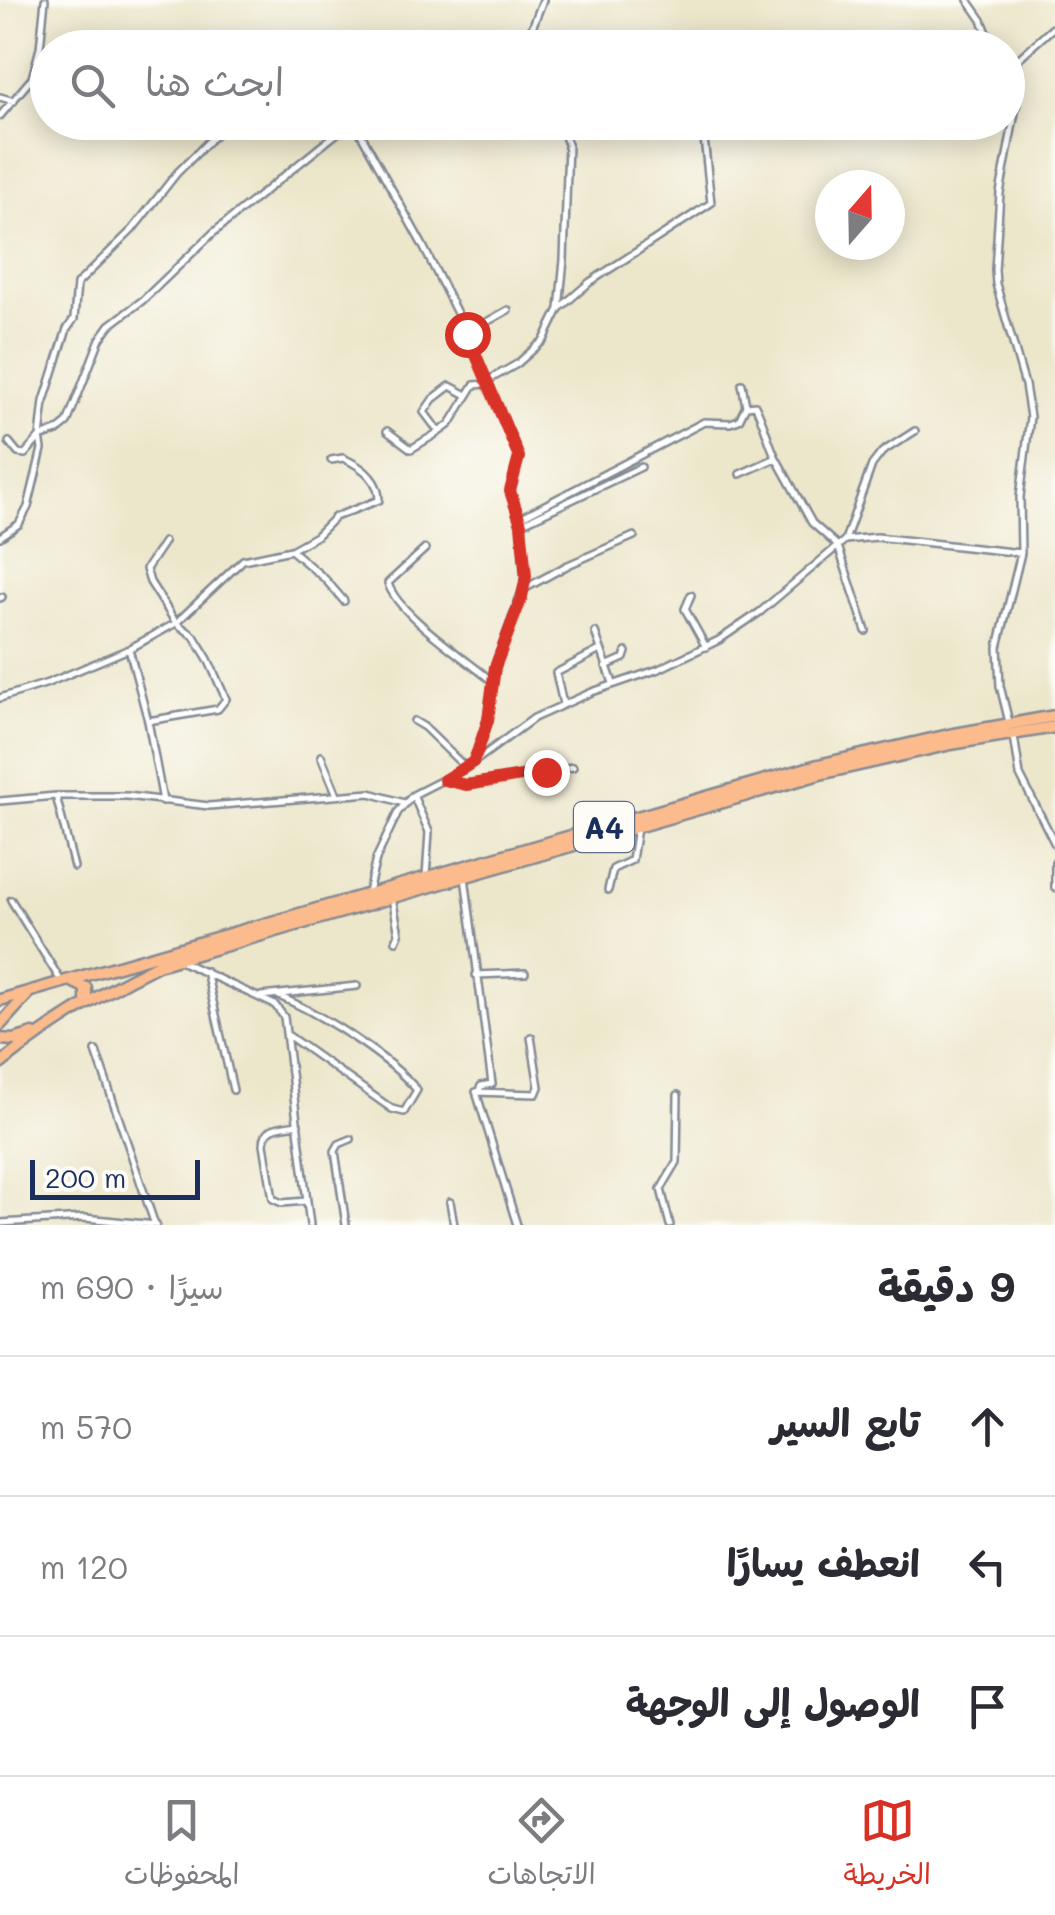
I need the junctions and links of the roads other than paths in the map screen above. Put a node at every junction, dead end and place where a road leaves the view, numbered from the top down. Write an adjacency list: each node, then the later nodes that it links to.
1 (46, 0): 5 (street)
2 (543, 0): 6 (street)
3 (968, 0): 7 (street)
4 (1055, 26): 8 (street)
5 (42, 30)
6 (531, 30)
7 (986, 30)
8 (1025, 53)
9 (30, 81): 11 (street)
10 (0, 97): 11 (street)
11 (14, 101): 12 (street)
12 (0, 116)
13 (210, 140): 29 (street)
14 (329, 140): 29 (street)
15 (366, 140): 21 (street)
16 (566, 140): 19 (street)
17 (704, 140): 19 (street)
18 (1010, 140): 43 (street)
19 (559, 309): 22 (street)
20 (508, 310): 21 (street)
21 (467, 334): 22 (street)
22 (488, 383): 24 (street); 35 (street)
23 (742, 384): 25 (street)
24 (467, 395): 28 (street); 28 (street)
25 (746, 406): 31 (street); 35 (street)
26 (915, 430): 38 (street)
27 (387, 431): 28 (street)
28 (439, 432)
29 (40, 437): 30 (street); 37 (street)
30 (9, 442)
31 (776, 458): 34 (street); 40 (street)
32 (331, 460): 42 (street)
33 (641, 467): 35 (street)
34 (740, 474)
35 (520, 521): 44 (street)
36 (634, 536): 44 (street)
37 (0, 537)
38 (845, 540): 40 (street); 43 (street)
39 (164, 542): 47 (street)
40 (838, 546): 48 (street); 50 (street)
41 (425, 548): 55 (street)
42 (291, 550): 46 (street); 47 (street)
43 (1021, 553): 62 (street)
44 (524, 590): 55 (street)
45 (691, 595): 50 (street)
46 (344, 601)
47 (176, 623): 51 (street); 59 (street)
48 (866, 631)
49 (594, 632): 52 (street)
50 (706, 648): 56 (street)
51 (129, 649): 57 (street); 59 (street)
52 (600, 650): 54 (street); 58 (street)
53 (626, 652): 54 (street)
54 (606, 666): 56 (street)
55 (492, 681): 64 (street)
56 (613, 684): 58 (street)
57 (0, 698)
58 (563, 704): 64 (street)
59 (148, 721): 72 (street)
60 (414, 721): 66 (street)
61 (1050, 722): 62 (highway, A4)
62 (1012, 728): 74 (highway, A4); 75 (street); 79 (highway, A4)
63 (321, 756): 68 (street)
64 (473, 762): 66 (street)
65 (574, 766): 67 (street)
66 (466, 768): 67 (street)
67 (444, 780): 69 (street)
68 (337, 795): 72 (street); 73 (street)
69 (413, 795): 73 (street); 79 (street)
70 (56, 796): 71 (street); 72 (street); 77 (street)
71 (0, 801)
72 (163, 801)
73 (404, 802): 82 (street)
74 (636, 828): 78 (highway, A4); 81 (street)
75 (1055, 844)
76 (1055, 862): 80 (street)
77 (74, 867)
78 (464, 876): 83 (highway, A4); 89 (street)
79 (426, 877): 82 (highway, A4)
80 (1055, 888)
81 (608, 890)
82 (368, 894): 90 (highway, A4)
83 (392, 898): 85 (street); 86 (highway, A4)
84 (11, 900): 90 (street)
85 (396, 941)
86 (175, 960): 87 (street); 96 (highway, A4)
87 (206, 971): 93 (street); 105 (street)
88 (525, 973): 89 (street)
89 (476, 975): 106 (street)
90 (66, 980): 92 (highway, A4); 96 (highway)
91 (356, 986): 94 (street)
92 (32, 992): 95 (highway); 97 (highway, A4)
93 (258, 996): 94 (street); 99 (street)
94 (280, 996): 99 (street)
95 (0, 1000)
96 (86, 1002): 98 (highway, A4)
97 (1, 1023): 101 (highway)
98 (39, 1032): 101 (highway); 104 (highway, A4)
99 (288, 1035): 108 (street)
100 (531, 1037): 106 (street)
101 (20, 1038): 102 (highway)
102 (0, 1039)
103 (96, 1051): 113 (street)
104 (0, 1064)
105 (233, 1090)
106 (476, 1092): 117 (street)
107 (678, 1095): 118 (street)
108 (298, 1124): 110 (street); 110 (street)
109 (350, 1139): 115 (street)
110 (308, 1200): 114 (street)
111 (450, 1202): 116 (street)
112 (0, 1223): 113 (street)
113 (156, 1225)
114 (310, 1225)
115 (346, 1225)
116 (454, 1225)
117 (517, 1225)
118 (670, 1225)

